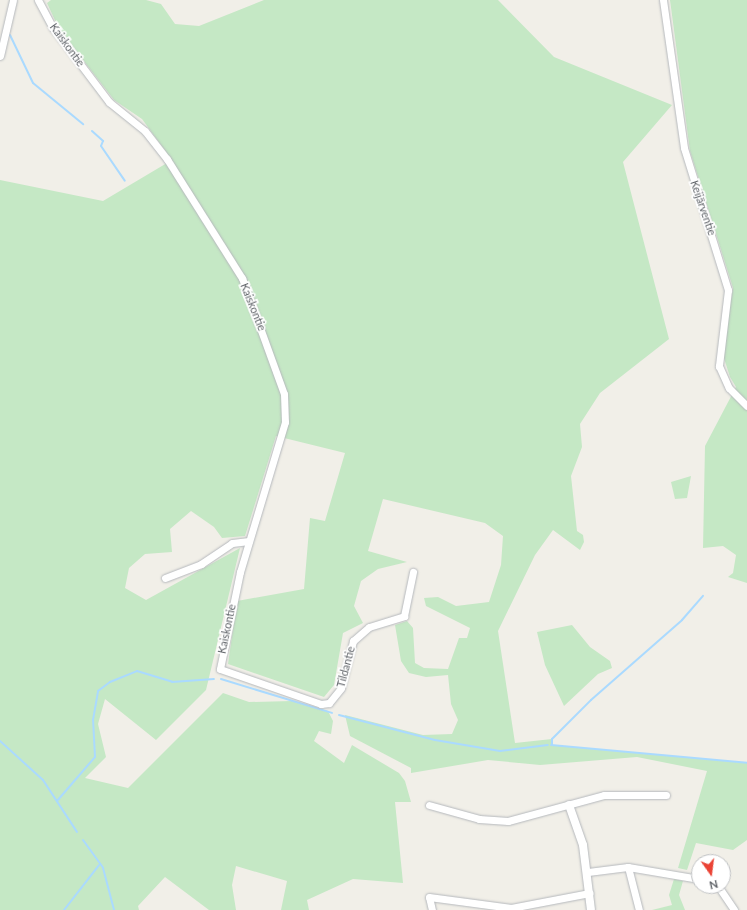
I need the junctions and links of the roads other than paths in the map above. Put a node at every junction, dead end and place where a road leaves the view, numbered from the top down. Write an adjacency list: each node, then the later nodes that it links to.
1 (13, 0): 4 (street)
2 (38, 0): 6 (street, Kaiskontie)
3 (663, 0): 5 (street, Keijärventie)
4 (0, 56)
5 (747, 406)
6 (249, 541): 8 (street); 9 (street, Kaiskontie)
7 (414, 572): 9 (street, Tildantie)
8 (165, 578)
9 (220, 670)
10 (666, 795): 12 (street)
11 (429, 805): 12 (street)
12 (568, 805): 14 (street)
13 (628, 867): 14 (street); 15 (street); 20 (street)
14 (588, 872): 16 (street)
15 (691, 878)
16 (590, 893): 18 (street); 19 (street)
17 (723, 894): 21 (street)
18 (432, 910)
19 (591, 910)
20 (639, 910)
21 (734, 910)

